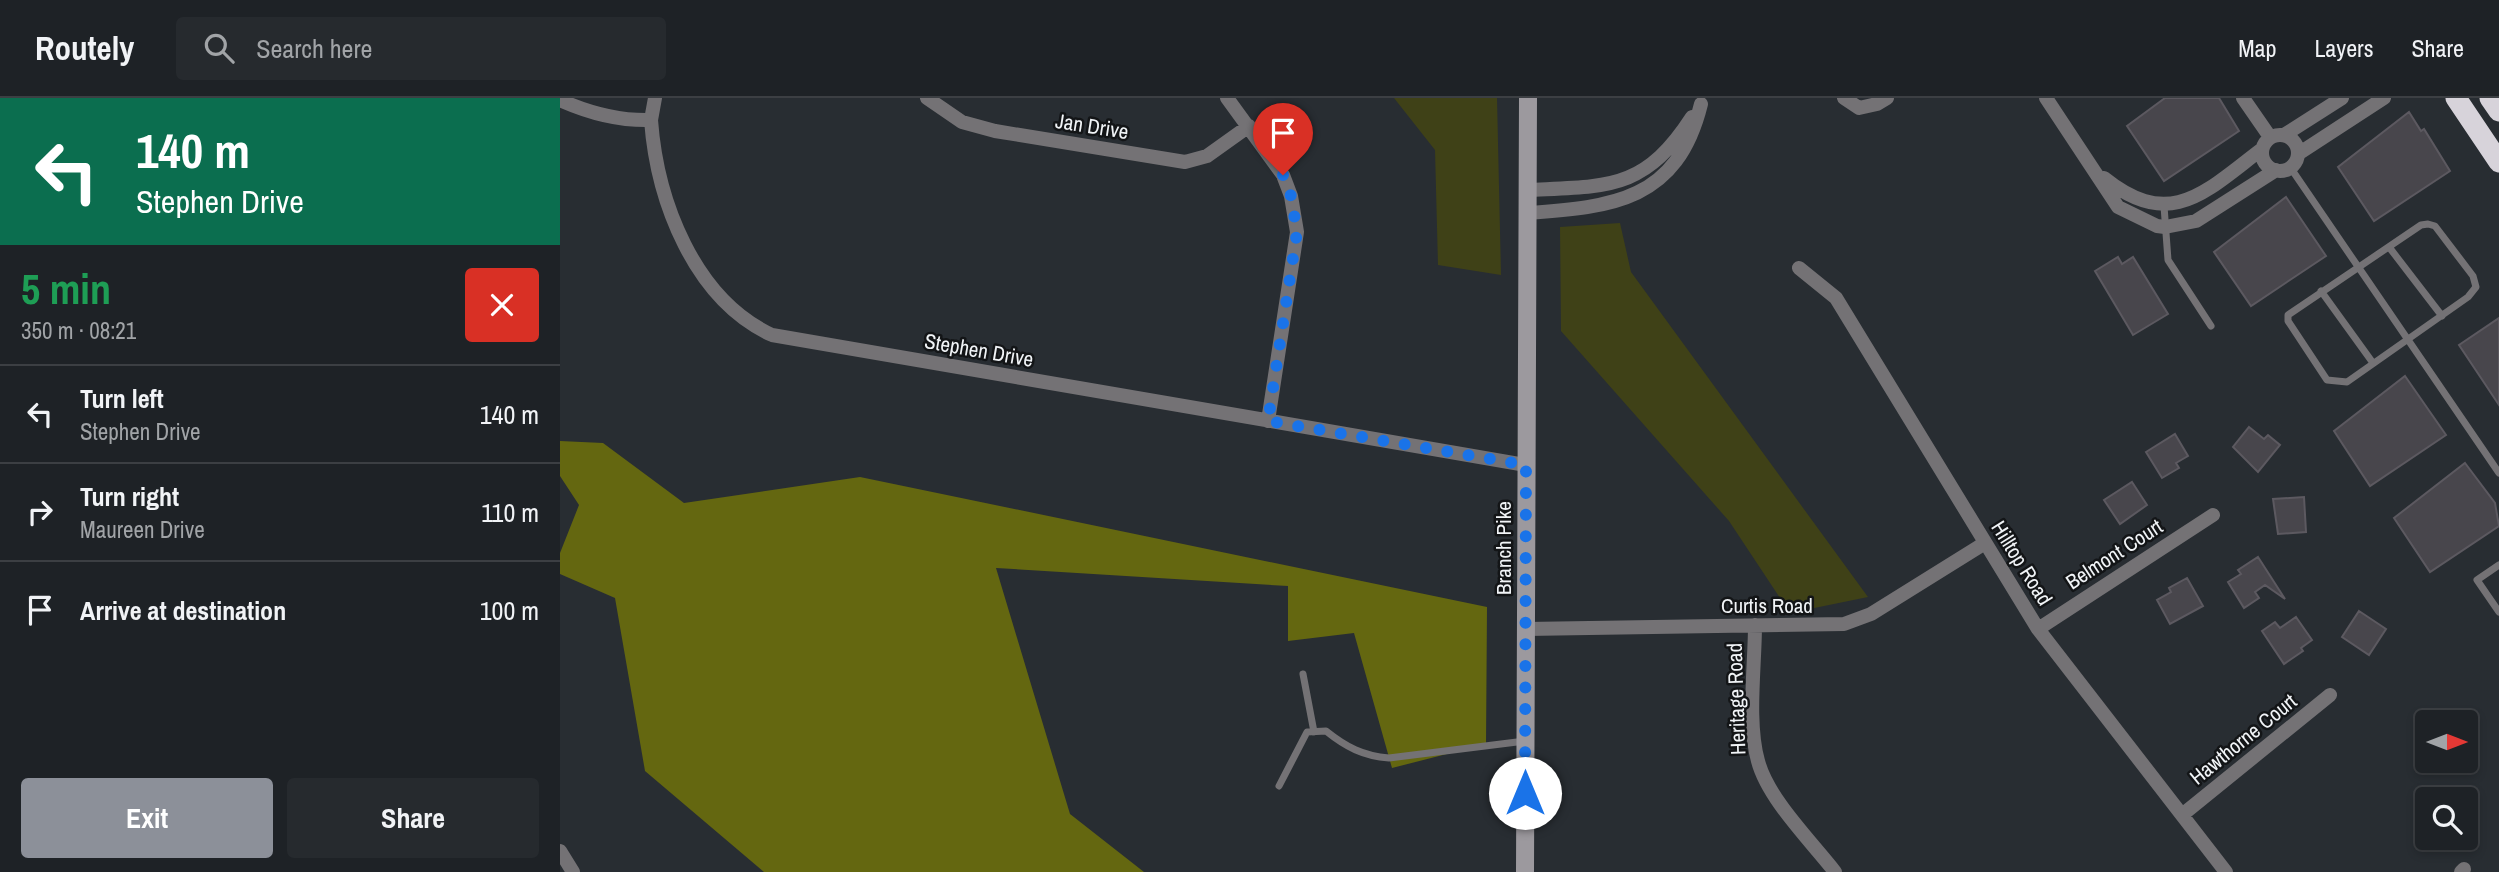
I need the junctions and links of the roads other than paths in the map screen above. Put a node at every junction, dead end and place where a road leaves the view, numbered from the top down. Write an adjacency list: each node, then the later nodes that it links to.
1 (655, 98): 16 (street, Stephen Drive)
2 (927, 98): 17 (street, Jan Drive)
3 (1227, 98): 17 (street)
4 (1528, 98): 23 (street, Branch Pike)
5 (1844, 98): 6 (street)
6 (1887, 98)
7 (2046, 98): 22 (street)
8 (2243, 98): 18 (street)
9 (2342, 98): 18 (street)
10 (2384, 98): 19 (street)
11 (2490, 98): 15 (highway)
12 (2453, 99): 20 (highway)
13 (560, 100): 16 (street)
14 (1702, 101): 23 (street); 25 (street)
15 (2499, 111)
16 (651, 120): 35 (street, Stephen Drive)
17 (1249, 126): 35 (street)
18 (2272, 140): 19 (street); 21 (street); 24 (street)
19 (2298, 154): 21 (street)
20 (2499, 162)
21 (2283, 169): 26 (street); 28 (lane)
22 (2100, 175): 24 (street); 26 (street)
23 (1527, 190): 25 (street, Branch Pike)
24 (2164, 206): 26 (lane)
25 (1527, 213): 36 (street, Branch Pike)
26 (2165, 227): 32 (lane)
27 (2389, 247): 28 (lane); 31 (lane); 31 (lane)
28 (2358, 267): 30 (lane); 33 (lane)
29 (1799, 268): 39 (street, Hilltop Road)
30 (2321, 291): 34 (lane); 34 (lane)
31 (2442, 316): 33 (lane)
32 (2211, 326)
33 (2408, 339): 34 (lane); 37 (lane)
34 (2374, 363)
35 (1268, 421): 36 (street, Stephen Drive)
36 (1526, 465): 43 (street, Branch Pike)
37 (2499, 473)
38 (2213, 515): 44 (street, Belmont Court)
39 (1985, 543): 42 (street, Curtis Road); 44 (street, Hilltop Road)
40 (2499, 565): 41 (lane)
41 (2499, 612)
42 (1755, 625): 43 (street, Curtis Road); 54 (street, Heritage Road)
43 (1526, 629): 48 (street, Branch Pike)
44 (2038, 629): 50 (street, Hilltop Road)
45 (1303, 674): 47 (lane)
46 (2330, 695): 50 (street, Hawthorne Court)
47 (1314, 732): 48 (lane); 49 (lane)
48 (1526, 741): 53 (street, Branch Pike)
49 (1279, 786)
50 (2182, 815): 55 (street, Hilltop Road)
51 (560, 851): 52 (street)
52 (573, 872)
53 (1525, 872)
54 (1835, 872)
55 (2226, 872)

